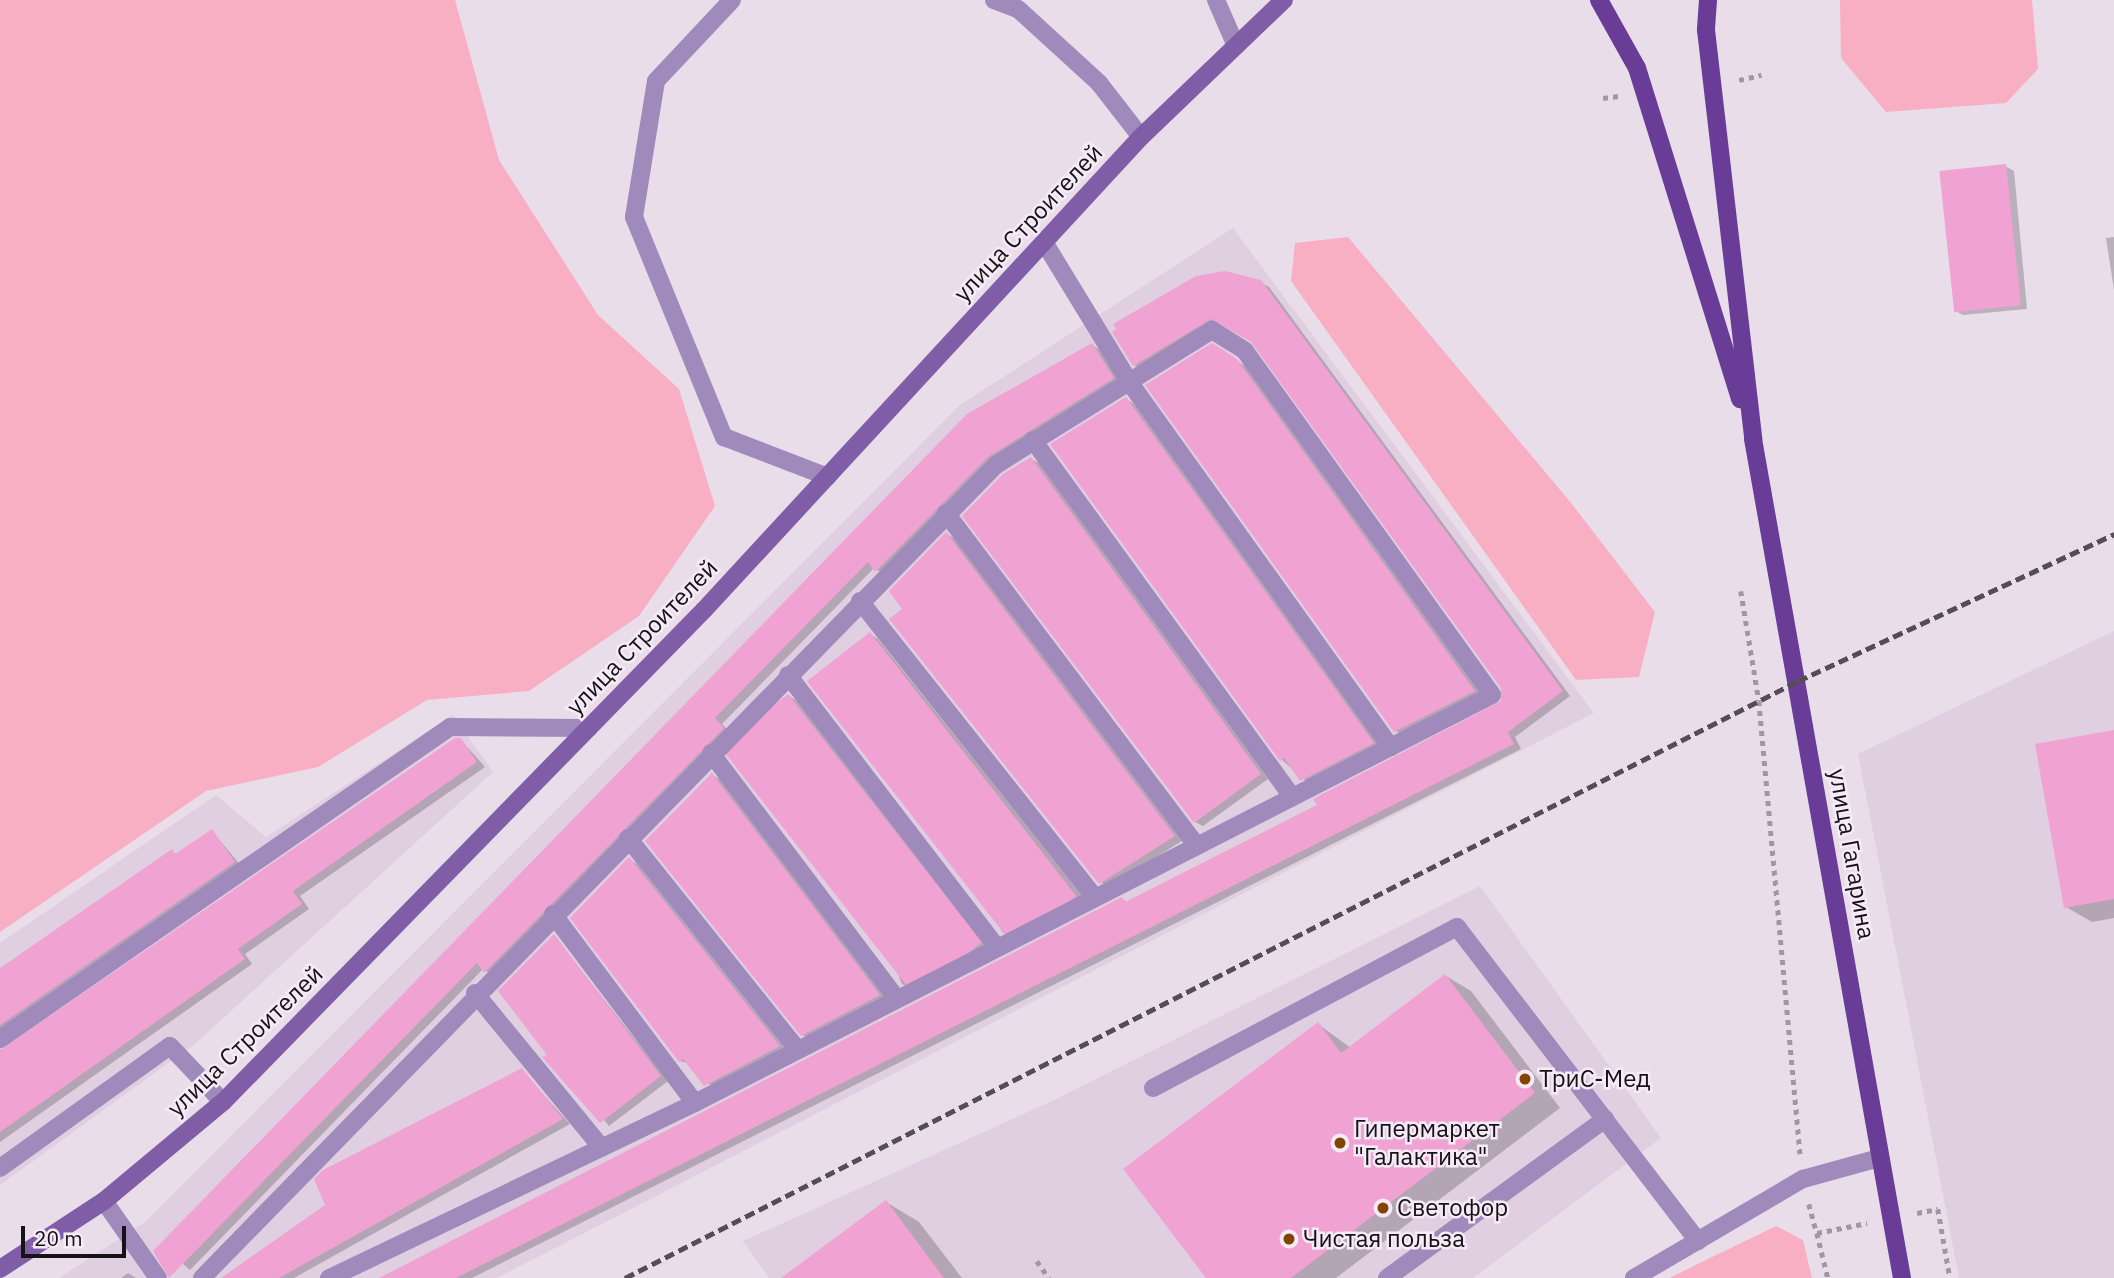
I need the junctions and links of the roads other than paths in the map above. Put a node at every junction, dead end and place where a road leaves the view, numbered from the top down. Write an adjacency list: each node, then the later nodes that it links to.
1 (732, 0): 13 (lane)
2 (994, 0): 8 (lane)
3 (1216, 0): 7 (lane)
4 (1284, 0): 7 (main road, улица Строителей)
5 (1599, 0): 11 (main road)
6 (1708, 0): 11 (main road)
7 (1236, 46): 8 (main road, улица Строителей)
8 (1140, 137): 9 (main road, улица Строителей)
9 (1044, 242): 10 (lane); 13 (main road, улица Строителей)
10 (1130, 383): 12 (lane); 18 (lane); 18 (lane)
11 (1753, 439): 35 (main road, улица Гагарина)
12 (1033, 440): 14 (lane); 20 (lane)
13 (828, 477): 17 (main road, улица Строителей)
14 (946, 513): 15 (lane); 22 (lane)
15 (860, 601): 16 (lane); 23 (lane)
16 (788, 675): 19 (lane); 25 (lane)
17 (589, 728): 28 (lane); 31 (main road, улица Строителей)
18 (1391, 747): 20 (lane)
19 (711, 752): 21 (lane); 27 (lane)
20 (1292, 797): 22 (lane)
21 (628, 838): 24 (lane); 29 (lane)
22 (1197, 846): 23 (lane)
23 (1095, 897): 25 (lane)
24 (553, 914): 26 (lane); 32 (lane)
25 (997, 947): 27 (lane)
26 (475, 993): 34 (lane); 41 (lane)
27 (897, 999): 29 (lane)
28 (0, 1039)
29 (797, 1049): 32 (lane)
30 (1153, 1088): 33 (lane)
31 (223, 1102): 36 (lane); 37 (main road, улица Строителей)
32 (695, 1103): 34 (lane)
33 (1605, 1119): 38 (lane); 43 (lane)
34 (602, 1148): 42 (lane)
35 (1879, 1158): 38 (lane); 45 (main road, улица Гагарина)
36 (0, 1168)
37 (104, 1201): 39 (main road, улица Строителей); 40 (lane)
38 (1699, 1241): 44 (lane)
39 (0, 1269)
40 (158, 1278)
41 (202, 1278)
42 (329, 1278)
43 (1387, 1278)
44 (1634, 1278)
45 (1902, 1278)

